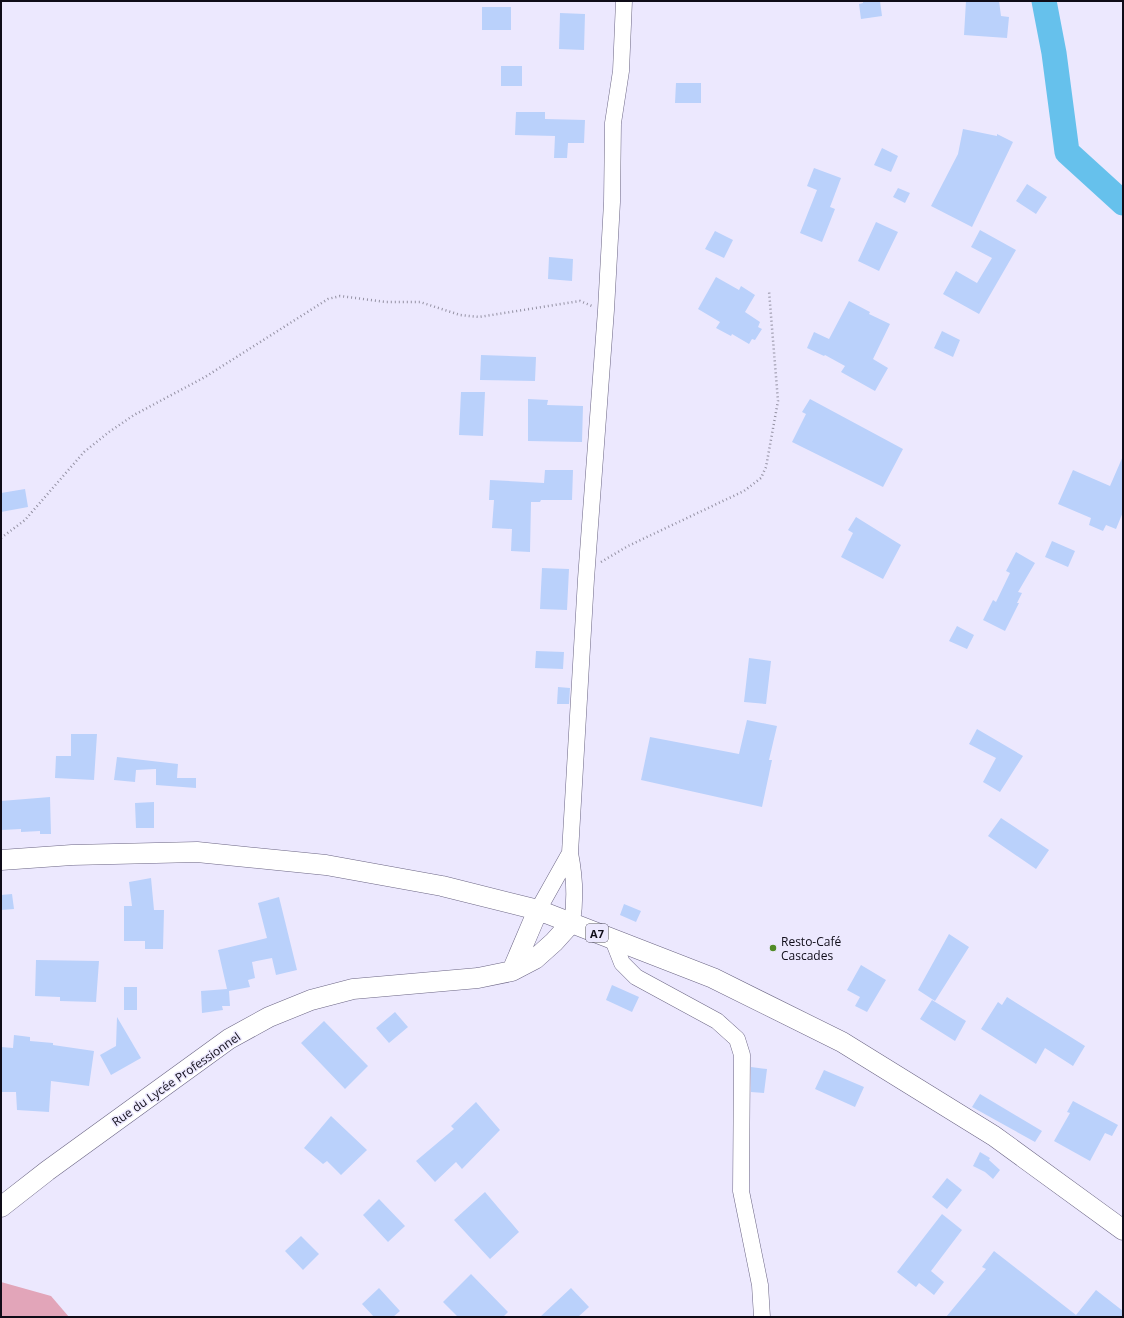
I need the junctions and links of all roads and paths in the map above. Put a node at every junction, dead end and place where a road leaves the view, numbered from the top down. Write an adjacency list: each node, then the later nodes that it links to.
1 (624, 1): 3 (street)
2 (769, 291): 5 (path)
3 (606, 310): 4 (path); 5 (street)
4 (1, 538)
5 (586, 579): 6 (street)
6 (570, 854): 8 (street); 9 (street)
7 (1, 860): 8 (main road, A7)
8 (538, 910): 9 (main road, A7); 11 (main road)
9 (572, 922): 10 (main road, A7); 11 (main road, Rue du Lycée Professionnel)
10 (613, 940): 13 (main road, A7); 14 (street)
11 (512, 971): 12 (main road, Rue du Lycée Professionnel)
12 (1, 1207)
13 (1123, 1230)
14 (762, 1317)

